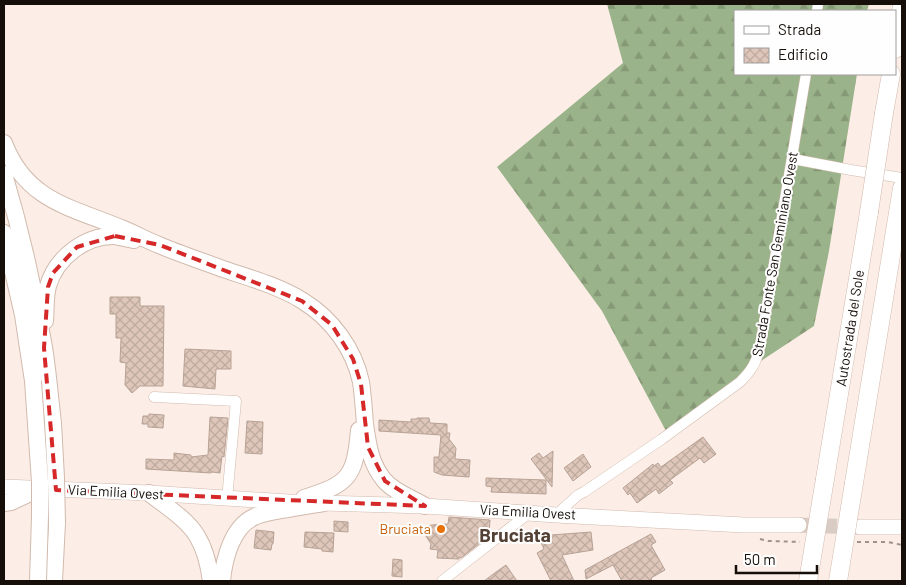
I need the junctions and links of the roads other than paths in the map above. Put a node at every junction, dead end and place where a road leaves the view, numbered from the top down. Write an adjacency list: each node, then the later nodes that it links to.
1 (902, 5): 2 (highway)
2 (896, 44)
3 (806, 75): 6 (street, Strada Fonte San Geminiano Ovest)
4 (891, 75): 34 (highway, Autostrada del Sole, bridge)
5 (4, 143): 11 (highway)
6 (793, 159): 8 (street); 25 (street, Strada Fonte San Geminiano Ovest)
7 (4, 174): 12 (highway)
8 (902, 178)
9 (902, 188): 35 (highway, Autostrada del Sole, bridge)
10 (5, 240): 13 (highway)
11 (160, 245): 12 (highway); 15 (highway)
12 (44, 348): 13 (highway)
13 (41, 381): 29 (highway, bridge); 30 (highway, bridge)
14 (154, 397): 19 (street)
15 (362, 398): 20 (highway); 23 (highway)
16 (4, 487): 17 (main road, Via Emilia Ovest)
17 (40, 489): 18 (main road, Via Emilia Ovest); 21 (highway)
18 (149, 493): 19 (main road, Via Emilia Ovest); 31 (highway)
19 (227, 499): 20 (main road, Via Emilia Ovest)
20 (288, 502): 22 (main road, Via Emilia Ovest)
21 (4, 503)
22 (324, 503): 23 (main road, Via Emilia Ovest); 32 (highway)
23 (425, 506): 24 (main road, Via Emilia Ovest)
24 (529, 513): 25 (main road, Via Emilia Ovest); 33 (street)
25 (556, 515): 26 (main road, Via Emilia Ovest)
26 (799, 525)
27 (860, 527): 28 (main road)
28 (902, 528)
29 (38, 581)
30 (54, 581)
31 (211, 581)
32 (222, 581)
33 (442, 581)
34 (808, 581)
35 (838, 581)

